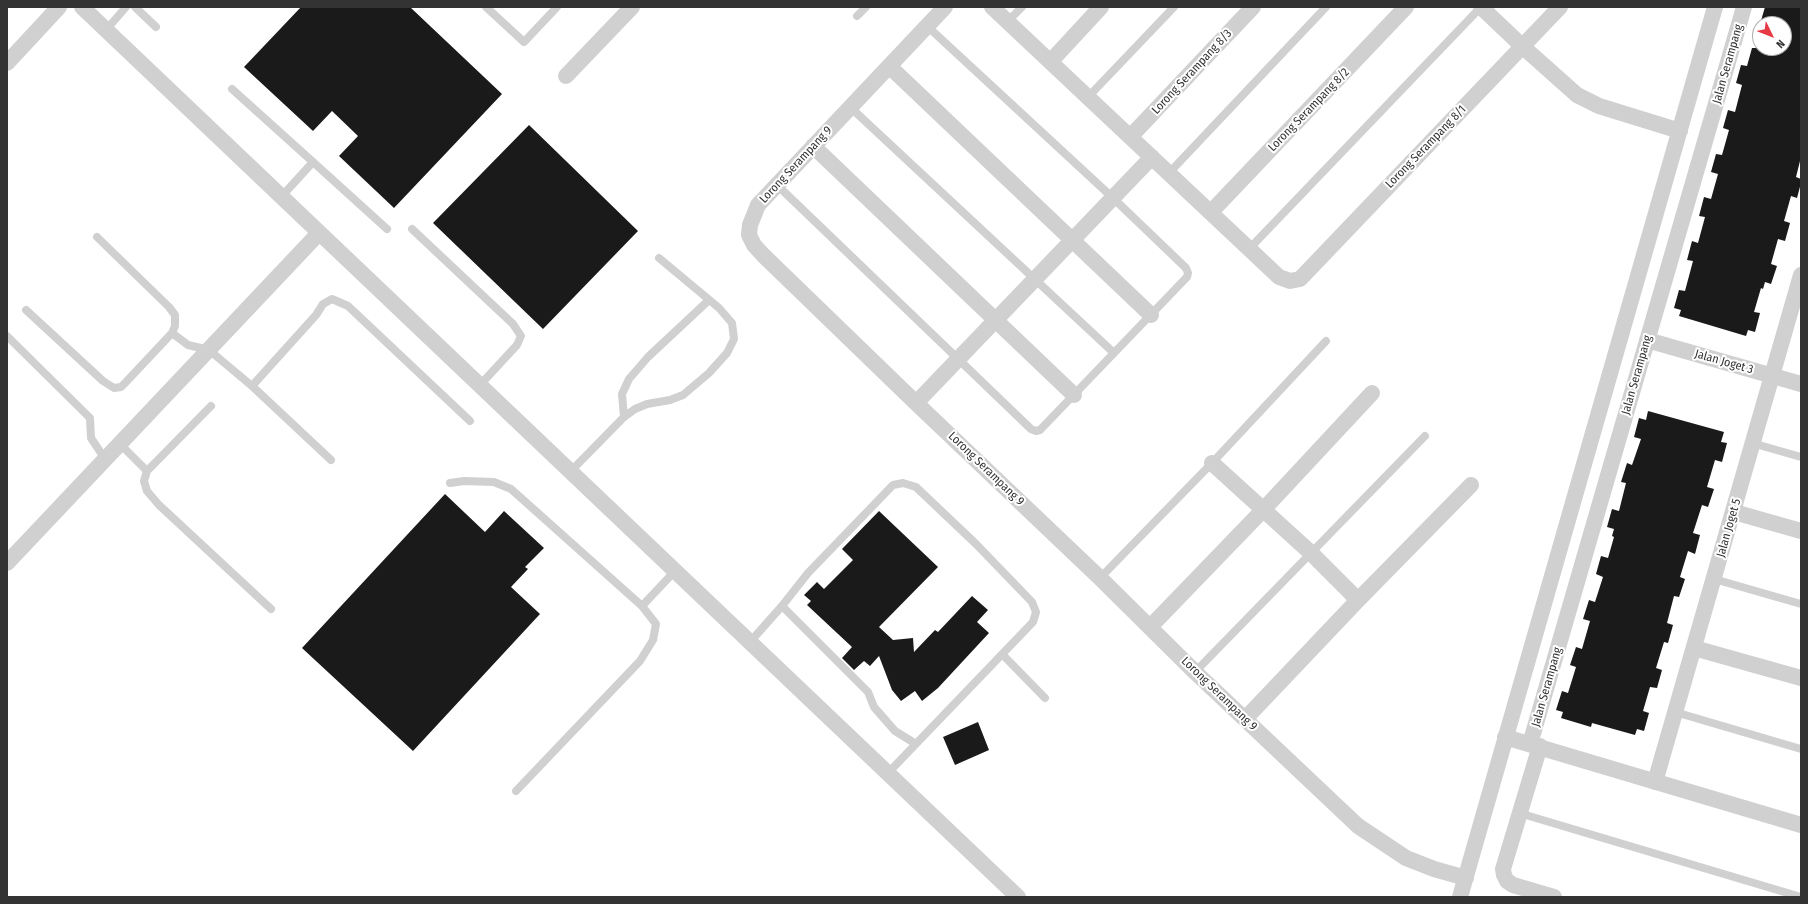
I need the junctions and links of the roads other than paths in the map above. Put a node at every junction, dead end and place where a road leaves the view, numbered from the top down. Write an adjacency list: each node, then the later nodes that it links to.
1 (59, 7): 28 (street)
2 (82, 7): 25 (street)
3 (126, 7): 25 (lane)
4 (135, 7): 24 (lane)
5 (486, 7): 6 (lane)
6 (557, 7)
7 (632, 7): 30 (street)
8 (866, 7): 21 (lane)
9 (945, 7): 23 (street, Lorong Serampang 9)
10 (992, 7): 22 (street)
11 (1022, 7): 22 (lane)
12 (1101, 7): 27 (street)
13 (1174, 7): 32 (lane)
14 (1253, 7): 35 (street, Lorong Serampang 8/3)
15 (1326, 7): 39 (lane)
16 (1406, 7): 43 (street, Lorong Serampang 8/2)
17 (1481, 7): 26 (street); 49 (lane)
18 (1560, 7): 26 (street, Lorong Serampang 8/1)
19 (1715, 7): 34 (street)
20 (1744, 7): 60 (street, Jalan Serampang)
21 (857, 16)
22 (1008, 21): 27 (street)
23 (927, 26): 29 (street, Lorong Serampang 9); 42 (lane)
24 (156, 27)
25 (106, 30): 41 (street)
26 (1522, 46): 34 (street); 49 (street, Lorong Serampang 8/1)
27 (1051, 61): 32 (street)
28 (7, 63)
29 (890, 66): 33 (street, Lorong Serampang 9); 48 (street)
30 (566, 76)
31 (232, 89): 38 (lane)
32 (1089, 96): 35 (street)
33 (850, 107): 36 (street, Lorong Serampang 9); 52 (lane)
34 (1680, 130): 108 (street)
35 (1131, 136): 37 (street)
36 (814, 146): 40 (street, Lorong Serampang 9); 57 (street)
37 (1152, 157): 39 (street); 42 (street)
38 (313, 162): 41 (lane); 45 (lane)
39 (1169, 173): 43 (street)
40 (776, 185): 64 (lane); 71 (street, Lorong Serampang 9)
41 (282, 196): 46 (street)
42 (1113, 198): 48 (street); 56 (lane)
43 (1211, 212): 49 (street)
44 (412, 228): 67 (lane)
45 (387, 229)
46 (319, 232): 62 (street); 67 (street)
47 (97, 237): 58 (lane)
48 (1072, 240): 52 (street); 56 (street)
49 (1249, 249)
50 (659, 258): 53 (lane)
51 (1801, 275): 54 (street, Jalan Joget 5)
52 (1035, 278): 57 (street); 63 (lane)
53 (709, 300): 73 (lane); 73 (lane)
54 (1796, 308): 65 (street, Jalan Joget 5)
55 (26, 310): 58 (lane)
56 (1151, 315): 63 (lane)
57 (995, 319): 64 (street); 70 (street)
58 (172, 333): 62 (lane)
59 (7, 336): 79 (lane)
60 (1647, 340): 65 (street, Jalan Joget 3); 110 (street, Jalan Serampang)
61 (1326, 341): 81 (lane)
62 (209, 350): 68 (lane); 77 (street)
63 (1114, 353): 70 (lane)
64 (957, 359): 70 (lane); 71 (street)
65 (1772, 376): 66 (street, Jalan Joget 3); 76 (street, Jalan Joget 5)
66 (1801, 384)
67 (480, 385): 83 (street)
68 (252, 386): 74 (lane); 80 (lane)
69 (1372, 392): 86 (street)
70 (1074, 395)
71 (916, 402): 92 (street, Lorong Serampang 9)
72 (210, 406): 82 (lane)
73 (624, 417): 83 (lane)
74 (470, 421)
75 (1424, 436): 89 (lane)
76 (1752, 443): 78 (lane); 87 (street, Jalan Joget 5)
77 (120, 444): 79 (street); 82 (lane)
78 (1801, 456)
79 (106, 459): 90 (street)
80 (331, 460)
81 (1212, 463): 86 (street); 92 (lane)
82 (147, 471): 98 (lane)
83 (571, 471): 91 (street)
84 (450, 484): 96 (lane)
85 (1471, 485): 94 (street)
86 (1264, 510): 89 (street); 99 (street)
87 (1734, 512): 88 (street); 93 (street, Jalan Joget 5)
88 (1801, 531)
89 (1311, 553): 94 (street); 103 (lane)
90 (7, 563)
91 (675, 571): 96 (lane); 100 (street)
92 (1100, 578): 99 (street, Lorong Serampang 9)
93 (1714, 579): 95 (lane); 101 (street, Jalan Joget 5)
94 (1358, 600): 107 (street)
95 (1801, 604)
96 (642, 606): 114 (lane)
97 (782, 606): 100 (lane); 102 (lane); 109 (lane)
98 (271, 609)
99 (1150, 627): 103 (street, Lorong Serampang 9)
100 (750, 642): 112 (street)
101 (1694, 648): 104 (street); 106 (street, Jalan Joget 5)
102 (1002, 654): 105 (lane); 109 (lane)
103 (1195, 672): 107 (street, Lorong Serampang 9)
104 (1801, 678)
105 (1045, 698)
106 (1675, 712): 111 (lane); 113 (street, Jalan Joget 5)
107 (1245, 719): 117 (street, Lorong Serampang 9)
108 (1505, 737): 110 (street); 117 (street)
109 (916, 744): 112 (lane)
110 (1535, 745): 113 (street); 115 (street, Jalan Serampang)
111 (1801, 749)
112 (888, 773): 118 (street)
113 (1655, 782): 116 (street)
114 (516, 791)
115 (1519, 813): 120 (street, Jalan Serampang); 121 (lane)
116 (1801, 825)
117 (1466, 878): 119 (street)
118 (1018, 897)
119 (1460, 897)
120 (1554, 897)
121 (1801, 897)

